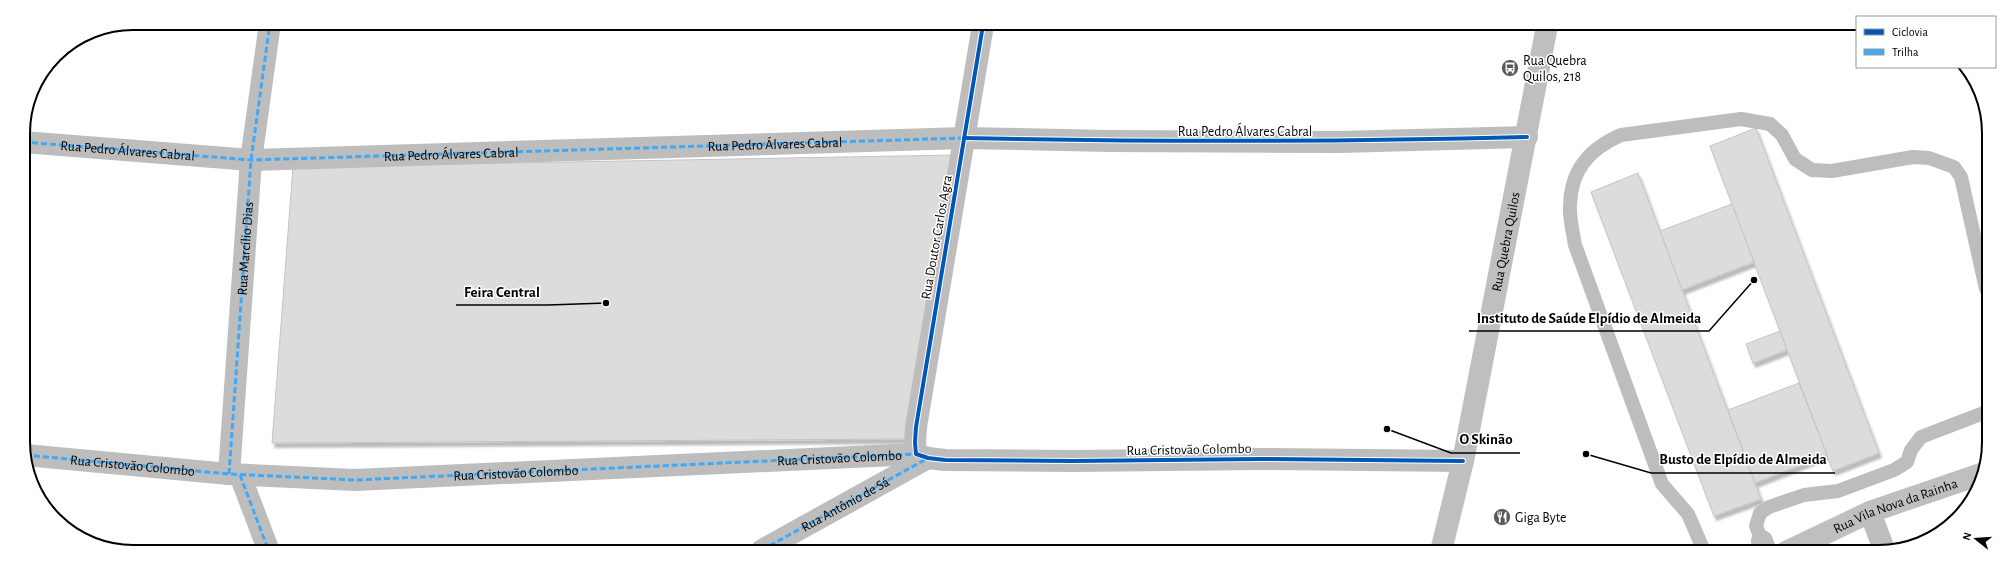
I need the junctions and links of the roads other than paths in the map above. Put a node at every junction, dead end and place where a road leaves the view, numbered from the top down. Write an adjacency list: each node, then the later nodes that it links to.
1 (269, 30): 7 (street, Rua Marcílio Dias)
2 (982, 30): 5 (street, Rua Doutor Carlos Agra)
3 (1546, 30): 4 (street, Rua Quebra Quilos)
4 (1527, 137): 5 (street, Rua Pedro Álvares Cabral); 12 (street, Rua Quebra Quilos)
5 (964, 138): 7 (street, Rua Pedro Álvares Cabral); 11 (street, Rua Doutor Carlos Agra)
6 (30, 143): 7 (street, Rua Pedro Álvares Cabral)
7 (251, 160): 13 (street, Rua Marcílio Dias)
8 (1982, 271): 19 (lane)
9 (1982, 414): 20 (lane)
10 (31, 456): 13 (street, Rua Cristovão Colombo)
11 (922, 456): 12 (street, Rua Cristovão Colombo); 13 (street, Rua Cristovão Colombo); 17 (street, Rua Antônio de Sá)
12 (1463, 461): 18 (street, Rua Quebra Quilos)
13 (234, 474): 16 (street)
14 (1976, 476): 15 (street, Rua Vila Nova da Rainha)
15 (1870, 512): 21 (street, Rua Vila Nova da Rainha); 22 (street)
16 (266, 545)
17 (771, 545)
18 (1442, 545)
19 (1701, 545)
20 (1764, 545)
21 (1801, 545)
22 (1882, 545)

